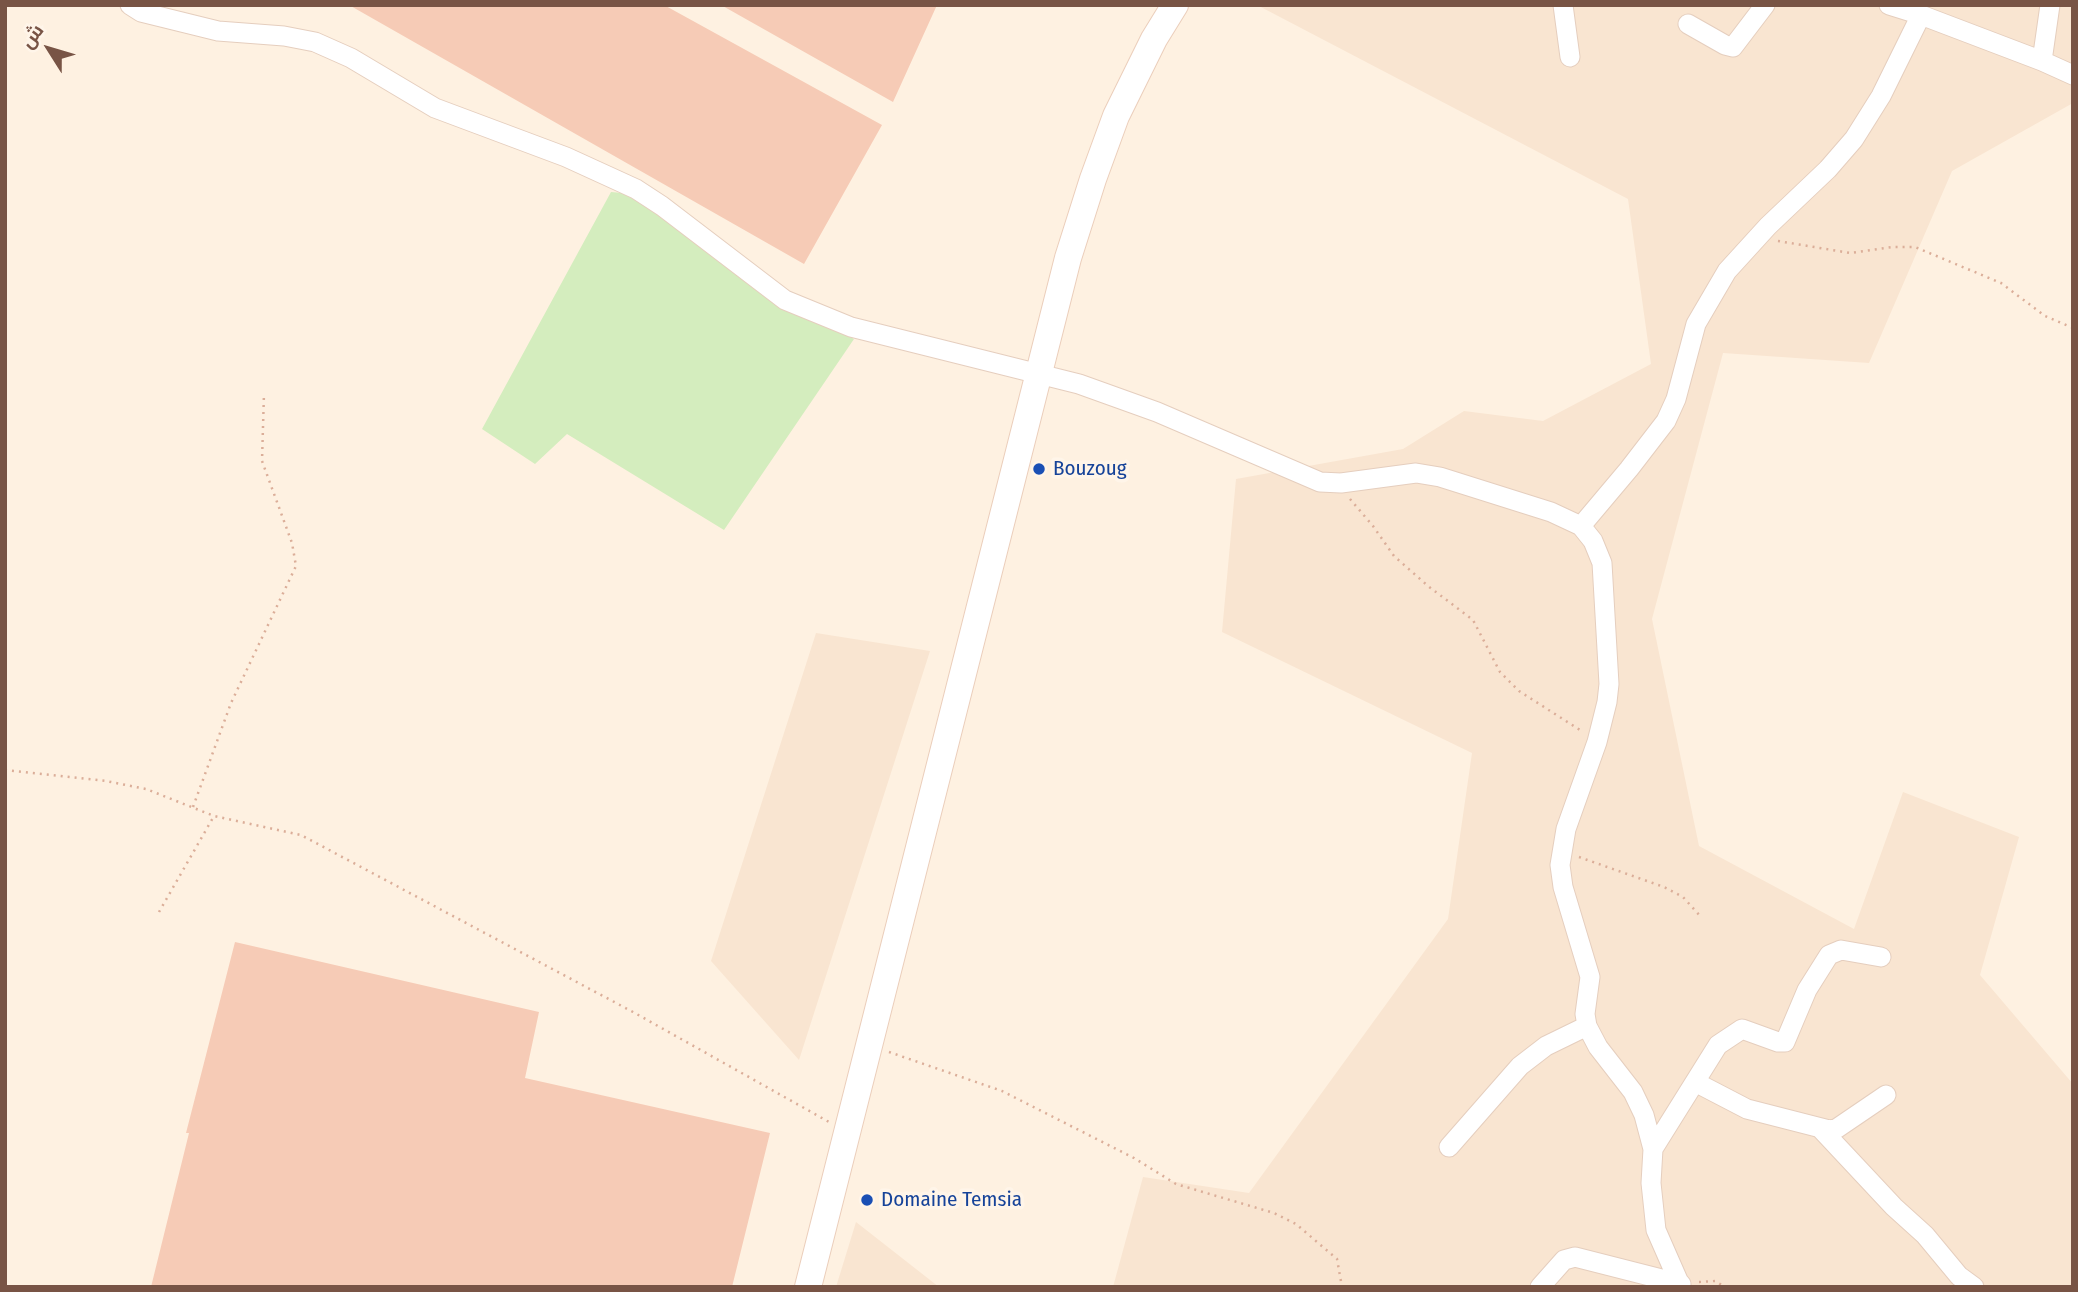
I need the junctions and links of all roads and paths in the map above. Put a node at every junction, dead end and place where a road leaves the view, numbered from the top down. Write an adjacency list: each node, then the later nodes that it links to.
1 (130, 5): 14 (street)
2 (1175, 5): 14 (main road)
3 (1563, 5): 9 (street)
4 (1765, 5): 8 (street)
5 (1889, 5): 7 (street)
6 (2050, 5): 10 (street)
7 (1921, 15): 10 (street); 12 (street)
8 (1688, 24)
9 (1570, 57)
10 (2042, 61): 11 (street)
11 (2073, 75)
12 (1757, 237): 13 (path); 17 (street)
13 (2073, 328)
14 (1038, 374): 16 (street); 27 (main road)
15 (264, 393): 20 (path)
16 (1337, 483): 17 (street); 18 (path)
17 (1581, 526): 18 (street)
18 (1597, 742): 22 (street)
19 (5, 770): 20 (path)
20 (193, 807): 21 (path)
21 (214, 816): 23 (path); 31 (path)
22 (1562, 852): 24 (path); 26 (street)
23 (159, 912)
24 (1701, 917)
25 (1881, 957): 28 (street)
26 (1587, 1026): 32 (street); 33 (street)
27 (869, 1046): 31 (main road); 36 (path)
28 (1695, 1082): 30 (street); 33 (street)
29 (1886, 1095): 30 (street)
30 (1821, 1129): 39 (street)
31 (847, 1132): 35 (main road)
32 (1449, 1147)
33 (1653, 1149): 34 (street)
34 (1681, 1285): 37 (street); 38 (path)
35 (808, 1287)
36 (1342, 1287)
37 (1540, 1287)
38 (1725, 1287)
39 (1973, 1287)

